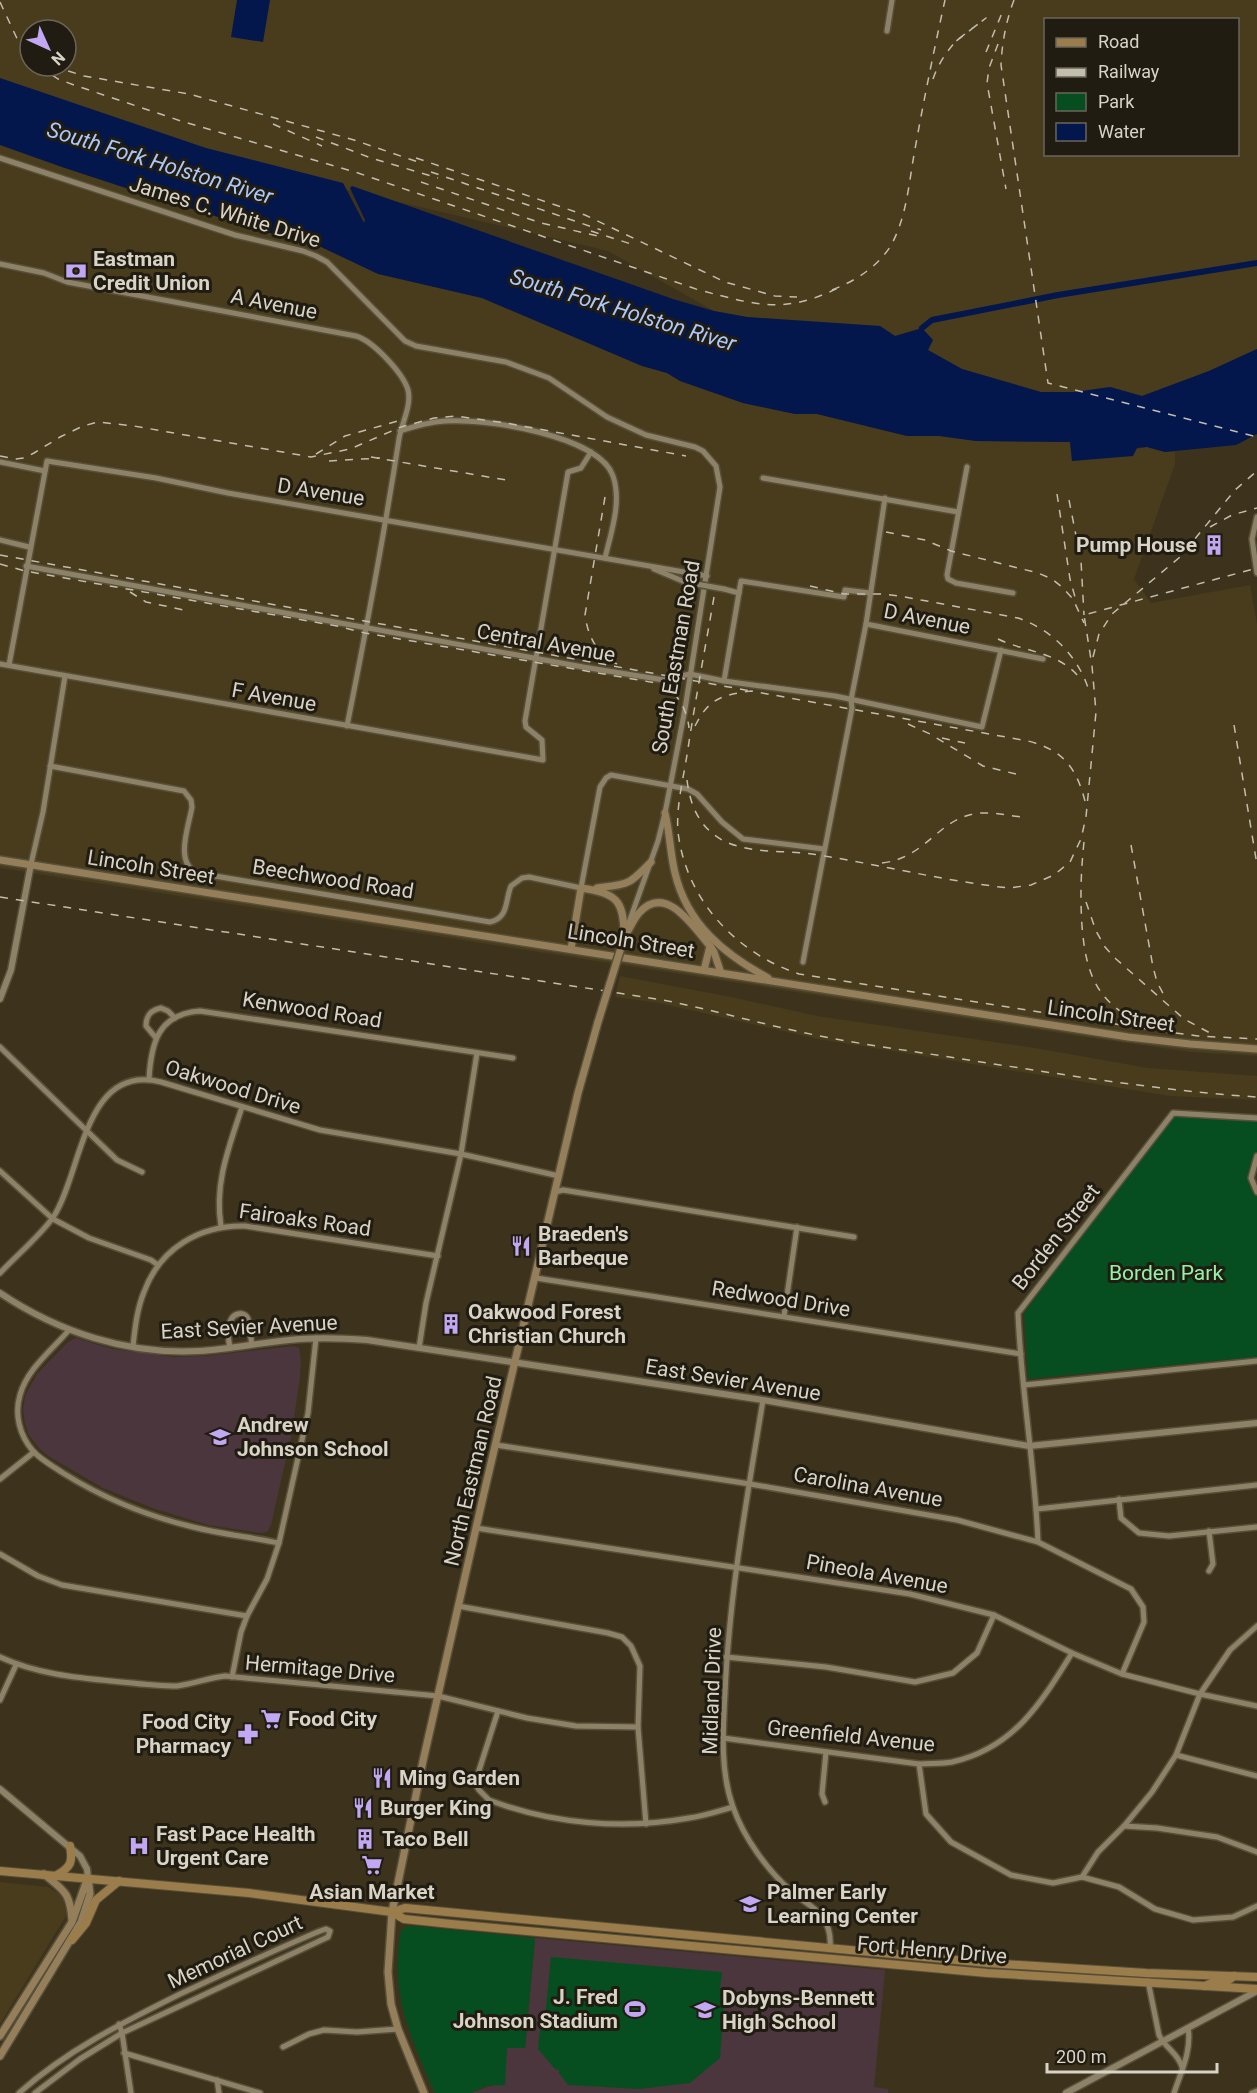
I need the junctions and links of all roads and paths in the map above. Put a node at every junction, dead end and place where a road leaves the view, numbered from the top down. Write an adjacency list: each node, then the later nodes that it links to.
1 (892, 0): 2 (street)
2 (887, 31)
3 (0, 158): 7 (street, James C. White Drive)
4 (0, 264): 5 (street, A Avenue)
5 (400, 431): 6 (street); 15 (street, A Avenue)
6 (591, 452): 18 (street); 19 (street)
7 (710, 457): 23 (street, South Eastman Road)
8 (0, 462): 10 (street, D Avenue)
9 (967, 467): 13 (street)
10 (45, 471): 15 (street, D Avenue); 17 (street)
11 (763, 478): 12 (street)
12 (885, 498): 13 (street); 25 (street)
13 (957, 512): 26 (street)
14 (1257, 517): 22 (street)
15 (386, 519): 18 (street, D Avenue); 28 (street, A Avenue)
16 (0, 540): 17 (street)
17 (29, 547): 21 (street)
18 (555, 549): 19 (street, D Avenue); 30 (street)
19 (605, 558): 20 (street, D Avenue)
20 (644, 565): 23 (street, D Avenue); 24 (street, D Avenue, bridge)
21 (26, 566): 28 (street, Central Avenue); 33 (street)
22 (1257, 573)
23 (707, 576): 34 (street, South Eastman Road)
24 (739, 593): 25 (street, D Avenue); 36 (street)
25 (870, 593): 27 (street, D Avenue)
26 (1013, 593)
27 (866, 624): 29 (street, D Avenue); 37 (street)
28 (366, 627): 30 (street, Central Avenue); 38 (street, A Avenue)
29 (1000, 650): 31 (street, D Avenue); 37 (street, Central Avenue)
30 (537, 658): 34 (street, Central Avenue); 38 (street, F Avenue)
31 (1043, 658)
32 (0, 664): 33 (street, F Avenue)
33 (9, 666): 35 (street, F Avenue)
34 (690, 674): 36 (street, Central Avenue); 40 (street, South Eastman Road)
35 (64, 676): 38 (street, F Avenue); 39 (street)
36 (724, 681): 37 (street, Central Avenue)
37 (851, 700): 42 (street)
38 (347, 726)
39 (50, 766): 45 (street); 46 (street, Beechwood Road)
40 (670, 785): 41 (street, South Eastman Road); 42 (street); 46 (street)
41 (665, 813): 44 (street, South Eastman Road); 54 (main road)
42 (824, 849): 51 (street)
43 (0, 860): 45 (main road, Lincoln Street)
44 (651, 862): 47 (main road); 48 (street, North Eastman Road)
45 (31, 864): 50 (main road, Lincoln Street); 55 (street)
46 (581, 888): 47 (main road, Beechwood Road); 50 (main road)
47 (590, 889): 48 (main road)
48 (624, 938): 49 (main road); 70 (main road, North Eastman Road, bridge)
49 (710, 946): 52 (main road); 53 (main road)
50 (571, 949): 52 (main road, Lincoln Street)
51 (802, 962)
52 (704, 970): 53 (main road, Lincoln Street)
53 (721, 973): 54 (main road, Lincoln Street)
54 (773, 980): 59 (main road, Lincoln Street)
55 (0, 999)
56 (176, 1018): 57 (street); 57 (street); 60 (street, Kenwood Road)
57 (156, 1038): 62 (street)
58 (0, 1047): 65 (street)
59 (1257, 1049)
60 (477, 1053): 61 (street, Kenwood Road); 66 (street)
61 (513, 1058)
62 (149, 1079): 63 (street, Oakwood Drive); 65 (street, Oakwood Drive)
63 (242, 1107): 66 (street, Oakwood Drive); 74 (street)
64 (1257, 1118): 89 (street, Borden Street)
65 (87, 1131): 69 (street); 73 (street, Oakwood Drive)
66 (461, 1154): 70 (street, Oakwood Drive); 77 (street)
67 (1257, 1156): 72 (street)
68 (0, 1172): 73 (street)
69 (142, 1172)
70 (559, 1176): 71 (main road, North Eastman Road)
71 (555, 1192): 75 (street); 80 (main road, North Eastman Road)
72 (1257, 1192)
73 (52, 1219): 78 (street); 79 (street, Oakwood Drive)
74 (221, 1226): 77 (street, Fairoaks Road); 78 (street, Fairoaks Road)
75 (797, 1227): 76 (street); 82 (street)
76 (854, 1237)
77 (438, 1256): 88 (street)
78 (158, 1265): 86 (street, Fairoaks Road)
79 (0, 1273)
80 (536, 1278): 82 (street, Redwood Drive); 91 (main road, North Eastman Road)
81 (0, 1293): 83 (street, East Sevier Avenue)
82 (784, 1316): 89 (street, Redwood Drive)
83 (69, 1330): 86 (street, East Sevier Avenue); 97 (street)
84 (315, 1338): 85 (street, East Sevier Avenue); 88 (street, East Sevier Avenue); 107 (street)
85 (252, 1345): 87 (street, East Sevier Avenue); 87 (street)
86 (133, 1346): 87 (street, East Sevier Avenue)
87 (230, 1348)
88 (419, 1348): 91 (street, East Sevier Avenue)
89 (1021, 1354): 92 (street, Borden Street)
90 (1257, 1360): 92 (street)
91 (515, 1363): 93 (street, East Sevier Avenue); 95 (main road, North Eastman Road)
92 (1024, 1385): 96 (street, Borden Street)
93 (763, 1400): 96 (street, East Sevier Avenue); 99 (street, Midland Drive)
94 (1257, 1423): 96 (street, East Sevier Avenue)
95 (496, 1445): 99 (street, Carolina Avenue); 104 (main road, North Eastman Road)
96 (1029, 1446): 102 (street, Borden Street)
97 (34, 1452): 98 (street); 107 (street)
98 (0, 1479)
99 (750, 1484): 106 (street, Carolina Avenue); 109 (street, Midland Drive)
100 (1257, 1485): 101 (street)
101 (1119, 1499): 102 (street); 105 (street)
102 (1037, 1509): 106 (street, Borden Street)
103 (1257, 1527): 105 (street)
104 (476, 1528): 109 (street, Pineola Avenue); 111 (main road, North Eastman Road)
105 (1209, 1531): 110 (street)
106 (1038, 1542): 119 (street, Carolina Avenue)
107 (279, 1543): 113 (street)
108 (0, 1554): 113 (street)
109 (736, 1569): 112 (street, Pineola Avenue); 117 (street, Midland Drive)
110 (1209, 1571)
111 (458, 1606): 122 (main road, North Eastman Road); 126 (street)
112 (994, 1614): 115 (street, Pineola Avenue); 117 (street)
113 (247, 1616): 120 (street)
114 (1257, 1626): 121 (street)
115 (1072, 1653): 119 (street, Pineola Avenue); 130 (street, Greenfield Avenue)
116 (0, 1657): 118 (street, Hermitage Drive)
117 (726, 1657): 127 (street, Midland Drive)
118 (16, 1665): 120 (street, Hermitage Drive); 123 (street)
119 (1122, 1674): 121 (street, Pineola Avenue)
120 (232, 1677): 122 (street, Hermitage Drive)
121 (1200, 1694): 124 (street, Pineola Avenue); 129 (street)
122 (438, 1696): 125 (street, Hermitage Drive); 146 (main road, North Eastman Road)
123 (0, 1700)
124 (1257, 1706)
125 (498, 1711): 126 (street, Hermitage Drive); 135 (street)
126 (638, 1727): 135 (street)
127 (723, 1738): 128 (street, Greenfield Avenue); 134 (street, Midland Drive)
128 (826, 1752): 130 (street, Greenfield Avenue); 133 (street)
129 (1176, 1755): 131 (street); 136 (street)
130 (919, 1764): 142 (street)
131 (1257, 1776)
132 (0, 1789): 137 (street)
133 (825, 1802)
134 (733, 1807): 135 (street); 149 (street, Midland Drive)
135 (645, 1824)
136 (1124, 1826): 138 (street); 142 (street)
137 (70, 1846): 141 (main road); 143 (street)
138 (1257, 1852)
139 (0, 1871): 140 (main road, Fort Henry Drive)
140 (44, 1874): 141 (main road, Fort Henry Drive); 147 (main road)
141 (57, 1875): 143 (main road, Fort Henry Drive)
142 (1082, 1877): 145 (street)
143 (88, 1878): 144 (main road, Fort Henry Drive); 147 (main road); 148 (main road)
144 (119, 1881): 146 (main road, Fort Henry Drive); 148 (main road)
145 (1257, 1906)
146 (392, 1912): 149 (main road, Fort Henry Drive); 155 (main road, Fort Henry Drive); 160 (main road, North Eastman Road)
147 (72, 1922): 162 (main road)
148 (72, 1940): 166 (main road)
149 (830, 1948): 152 (main road, Fort Henry Drive)
150 (252, 1960): 151 (street); 151 (street, Memorial Court); 158 (street, Memorial Court)
151 (257, 1971): 161 (street, Memorial Court)
152 (1146, 1974): 153 (main road, Fort Henry Drive); 155 (street)
153 (1233, 1976): 154 (main road, Fort Henry Drive); 156 (main road)
154 (1257, 1977)
155 (1148, 1984): 156 (main road, Fort Henry Drive); 163 (street)
156 (1204, 1986): 157 (main road, Fort Henry Drive)
157 (1257, 1990): 159 (street)
158 (119, 2024): 161 (street); 169 (street, Memorial Court)
159 (1188, 2028): 163 (street); 167 (street)
160 (398, 2030): 164 (street); 176 (main road, North Eastman Road)
161 (122, 2033): 165 (street); 171 (street, Memorial Court)
162 (0, 2037)
163 (1162, 2042): 167 (street); 177 (street)
164 (283, 2046)
165 (124, 2052): 168 (street); 173 (street)
166 (0, 2056)
167 (1182, 2067): 178 (street)
168 (217, 2080): 174 (street); 175 (street)
169 (31, 2082): 171 (street); 172 (street, Memorial Court)
170 (1257, 2091): 179 (street)
171 (36, 2092)
172 (19, 2093)
173 (131, 2093)
174 (219, 2093)
175 (260, 2093)
176 (424, 2093)
177 (1066, 2093)
178 (1174, 2093)
179 (1252, 2093)

